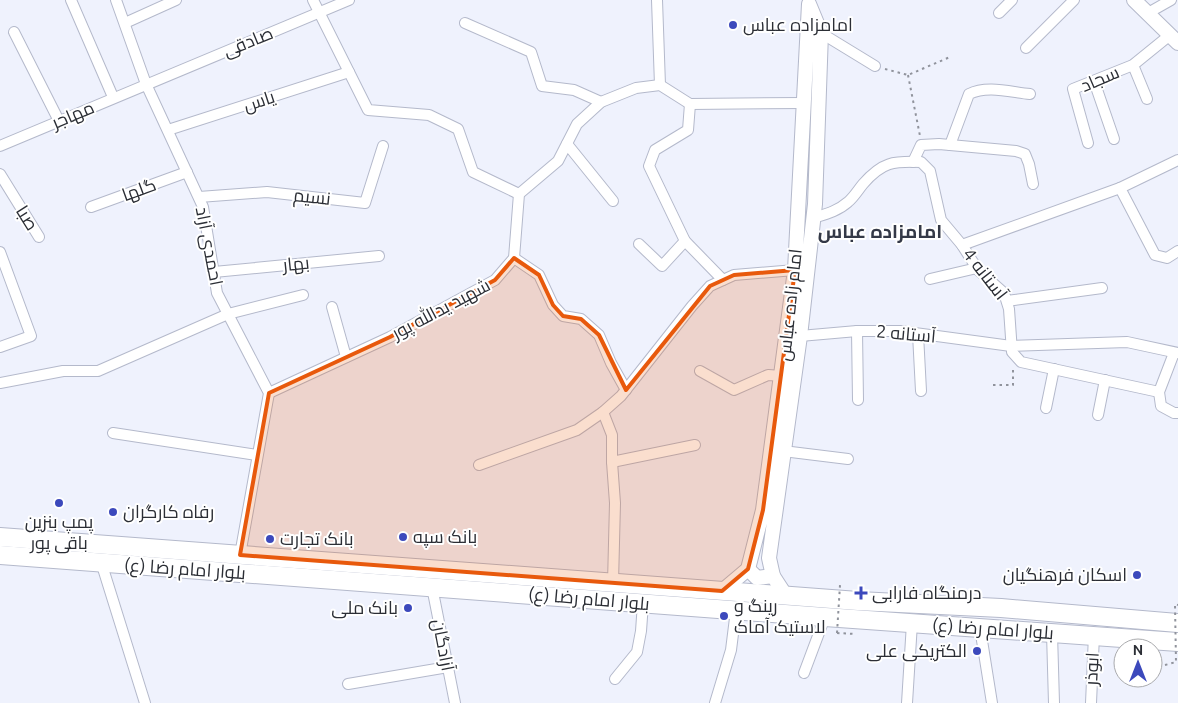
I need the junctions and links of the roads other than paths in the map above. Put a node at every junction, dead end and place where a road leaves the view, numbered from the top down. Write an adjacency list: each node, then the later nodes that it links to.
1 (71, 0): 28 (street)
2 (116, 0): 15 (street, احمدی آزاد)
3 (176, 0): 15 (street)
4 (313, 0): 12 (street)
5 (349, 0): 12 (street, صادقی)
6 (657, 0): 26 (street)
7 (1012, 0): 13 (street)
8 (1074, 0): 20 (street)
9 (1134, 0): 14 (street)
10 (1171, 0): 14 (street)
11 (809, 2): 18 (street, امام زاده عباس); 31 (street, امام زاده عباس)
12 (320, 12): 23 (street); 25 (street, صادقی)
13 (999, 13)
14 (1148, 13): 19 (street)
15 (125, 23): 25 (street, احمدی آزاد)
16 (465, 23): 30 (street)
17 (14, 32): 33 (street)
18 (821, 33): 22 (street); 51 (street, امام زاده عباس)
19 (1175, 39): 21 (street, سجاد)
20 (1026, 48)
21 (1133, 65): 24 (street, سجاد); 29 (street)
22 (875, 66)
23 (349, 72): 34 (street, یاس); 47 (street)
24 (1094, 81): 35 (street); 36 (street, سجاد)
25 (146, 84): 28 (street, مهاجر); 34 (street, احمدی آزاد)
26 (660, 85): 30 (street); 32 (street)
27 (1030, 94): 38 (street)
28 (113, 98): 33 (street, مهاجر)
29 (1147, 99)
30 (601, 102): 37 (street)
31 (804, 103): 32 (street); 61 (street, امام زاده عباس)
32 (690, 104): 53 (street)
33 (59, 121): 39 (street, مهاجر)
34 (168, 130): 43 (street, احمدی آزاد)
35 (1114, 139)
36 (1088, 143)
37 (567, 144): 47 (street); 49 (street)
38 (950, 145): 42 (street); 45 (street)
39 (0, 146)
40 (382, 146): 48 (street, نسیم)
41 (1178, 160): 46 (street)
42 (913, 162): 51 (street); 55 (street, آستانه 4)
43 (187, 172): 48 (street, احمدی آزاد); 50 (street, گلها)
44 (0, 174): 52 (street, صبا)
45 (1033, 184)
46 (1120, 188): 55 (street); 56 (street)
47 (519, 194): 59 (street)
48 (199, 197): 62 (street, احمدی آزاد)
49 (613, 201)
50 (91, 207)
51 (813, 218): 72 (street, امام زاده عباس)
52 (39, 237)
53 (685, 240): 54 (street); 64 (street)
54 (639, 244)
55 (962, 245): 60 (street, آستانه 4)
56 (1178, 251)
57 (0, 252): 73 (street)
58 (379, 256): 62 (street, بهار)
59 (514, 258): 76 (street, شهید یدالله پور); 82 (street)
60 (977, 268): 63 (street); 67 (street, آستانه 4)
61 (795, 270): 64 (street); 79 (street, امام زاده عباس)
62 (214, 272): 69 (street, احمدی آزاد)
63 (930, 279)
64 (723, 280): 82 (street)
65 (1102, 288): 67 (street)
66 (303, 295): 69 (street)
67 (1007, 301): 74 (street, آستانه 4)
68 (332, 307): 76 (street)
69 (228, 314): 81 (street); 85 (street, احمدی آزاد)
70 (858, 331): 71 (street, آستانه 2); 72 (street, آستانه 2); 86 (street)
71 (918, 334): 74 (street, آستانه 2); 83 (street)
72 (800, 336): 93 (street, امام زاده عباس)
73 (0, 347)
74 (1012, 349): 75 (street); 77 (street)
75 (1176, 353): 84 (street)
76 (346, 357): 85 (street, شهید یدالله پور)
77 (1054, 369): 80 (street); 87 (street)
78 (700, 371): 79 (street)
79 (782, 376): 102 (street, امام زاده عباس)
80 (1105, 380): 84 (street); 90 (street)
81 (0, 383)
82 (626, 390): 88 (street)
83 (921, 391)
84 (1159, 392): 89 (street)
85 (269, 393): 94 (street)
86 (858, 400)
87 (1046, 408)
88 (603, 412): 96 (street); 97 (street)
89 (1178, 413)
90 (1098, 415)
91 (113, 433): 94 (street)
92 (695, 445): 96 (street)
93 (783, 451): 95 (street); 103 (street, امام زاده عباس)
94 (257, 455): 99 (street)
95 (848, 459)
96 (612, 462): 104 (street)
97 (479, 465)
98 (0, 537): 99 (highway, بلوار امام رضا (ع))
99 (240, 554): 104 (highway, بلوار امام رضا (ع))
100 (0, 555): 101 (highway, بلوار امام رضا (ع))
101 (101, 562): 105 (highway, بلوار امام رضا (ع)); 121 (street)
102 (748, 569): 103 (street); 106 (street)
103 (773, 576): 107 (street, امام زاده عباس)
104 (613, 583): 106 (highway, بلوار امام رضا (ع))
105 (432, 587): 108 (highway, بلوار امام رضا (ع)); 117 (street, آزادگان)
106 (722, 591): 107 (highway, بلوار امام رضا (ع))
107 (786, 596): 112 (highway, بلوار امام رضا (ع))
108 (644, 604): 109 (highway, بلوار امام رضا (ع)); 119 (street)
109 (736, 610): 110 (highway, بلوار امام رضا (ع)); 123 (street)
110 (825, 617): 111 (highway, بلوار امام رضا (ع)); 118 (street)
111 (912, 623): 113 (highway, بلوار امام رضا (ع)); 124 (street)
112 (1178, 623)
113 (980, 628): 114 (highway, بلوار امام رضا (ع)); 125 (street)
114 (1052, 633): 115 (highway, بلوار امام رضا (ع)); 126 (street)
115 (1094, 635): 116 (highway, بلوار امام رضا (ع)); 127 (street, ابوذر)
116 (1178, 642)
117 (448, 668): 120 (street); 122 (street, آزادگان)
118 (804, 673)
119 (615, 679)
120 (348, 684)
121 (145, 703)
122 (455, 703)
123 (715, 703)
124 (907, 703)
125 (992, 703)
126 (1054, 703)
127 (1091, 703)

